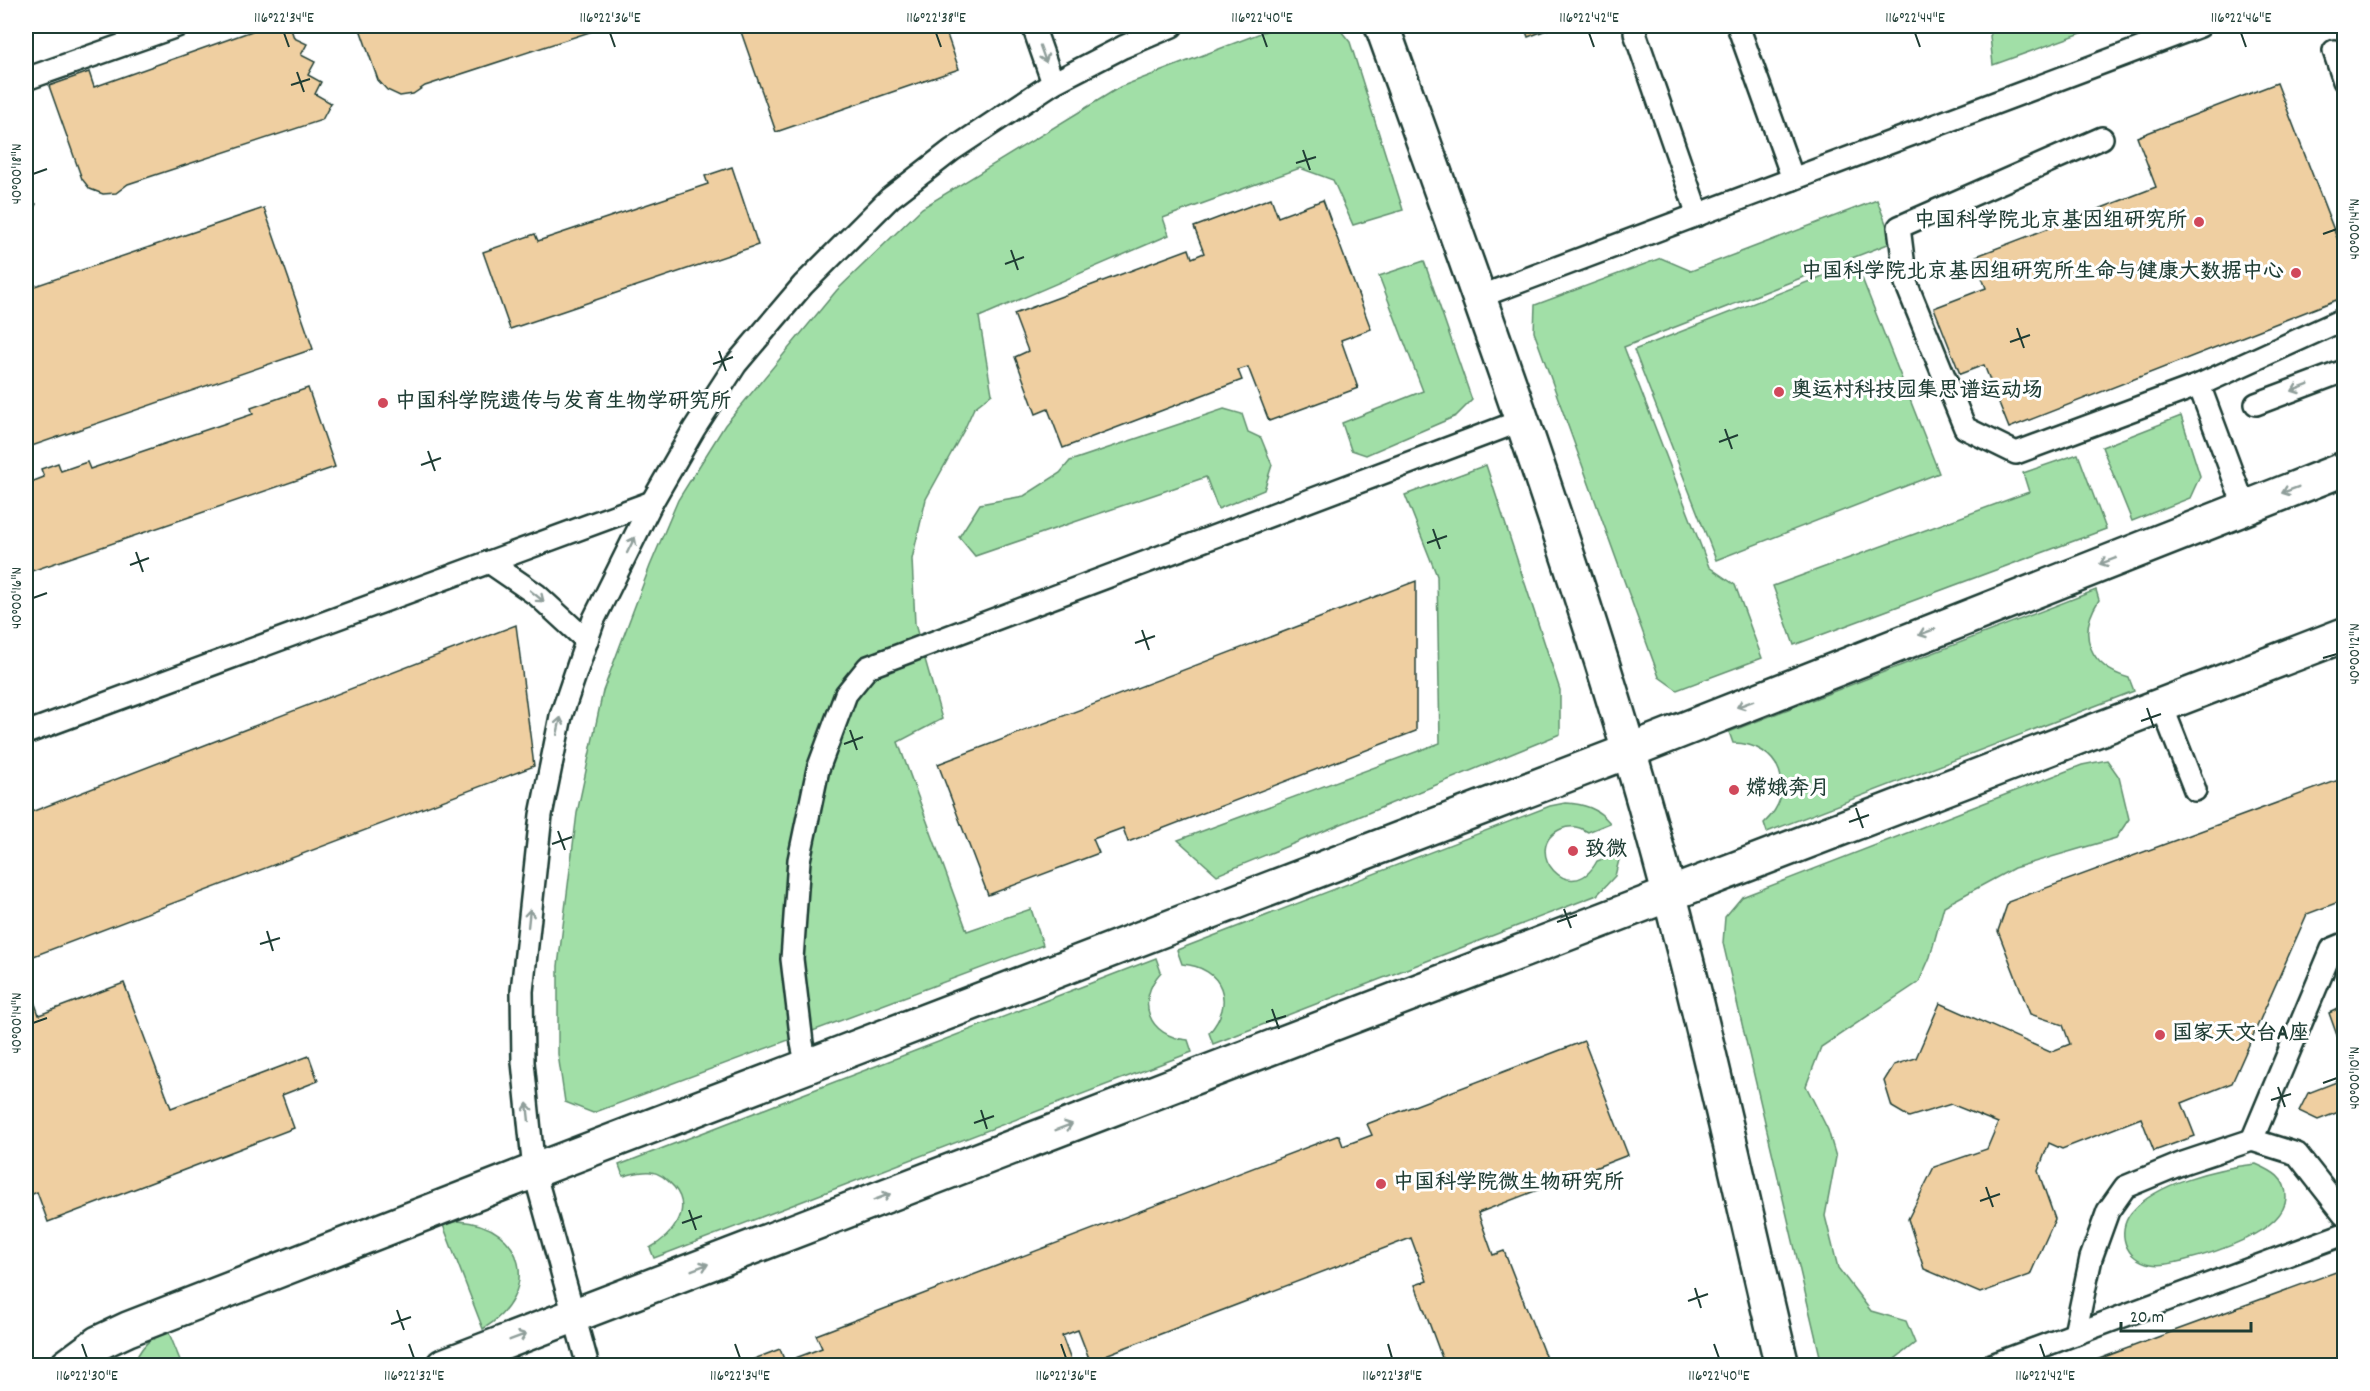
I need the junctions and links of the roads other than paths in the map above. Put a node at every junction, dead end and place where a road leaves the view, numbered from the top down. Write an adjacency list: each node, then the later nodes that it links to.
1 (177, 26): 9 (lane)
2 (1033, 26): 11 (lane, one-way to 11)
3 (1172, 26): 11 (lane)
4 (1382, 26): 15 (street)
5 (1637, 26): 14 (lane)
6 (1737, 26): 13 (lane)
7 (2200, 26): 13 (lane)
8 (2334, 51): 10 (lane)
9 (26, 79)
10 (2344, 81)
11 (1053, 83): 22 (lane)
12 (2102, 138): 18 (lane)
13 (1793, 179): 14 (lane)
14 (1698, 215): 15 (lane)
15 (1479, 297): 20 (street)
16 (2344, 319): 18 (lane)
17 (2344, 371): 19 (lane, one-way to 19)
18 (2199, 385): 23 (lane)
19 (2256, 404)
20 (1522, 420): 29 (street); 33 (lane)
21 (2344, 469): 23 (street, one-way to 23)
22 (652, 502): 24 (lane); 26 (lane, one-way to 22)
23 (2245, 508): 29 (street, one-way to 29)
24 (489, 562): 26 (lane, one-way to 26); 28 (lane)
25 (2344, 635): 27 (street)
26 (587, 641): 35 (lane, one-way to 26)
27 (2162, 706): 30 (lane); 31 (street)
28 (26, 732)
29 (1629, 751): 31 (street); 33 (street)
30 (2195, 790)
31 (1670, 894): 38 (street, one-way to 31); 45 (street)
32 (2344, 944): 34 (lane)
33 (807, 1067): 35 (street)
34 (2252, 1140): 36 (lane); 40 (lane)
35 (534, 1171): 38 (lane); 39 (street)
36 (2344, 1214)
37 (2344, 1234): 40 (lane)
38 (574, 1315): 43 (street, one-way to 38); 44 (lane)
39 (128, 1329): 41 (street); 42 (street)
40 (2075, 1334): 46 (lane)
41 (67, 1365)
42 (107, 1365)
43 (443, 1365)
44 (588, 1365)
45 (1782, 1365)
46 (1989, 1365)

